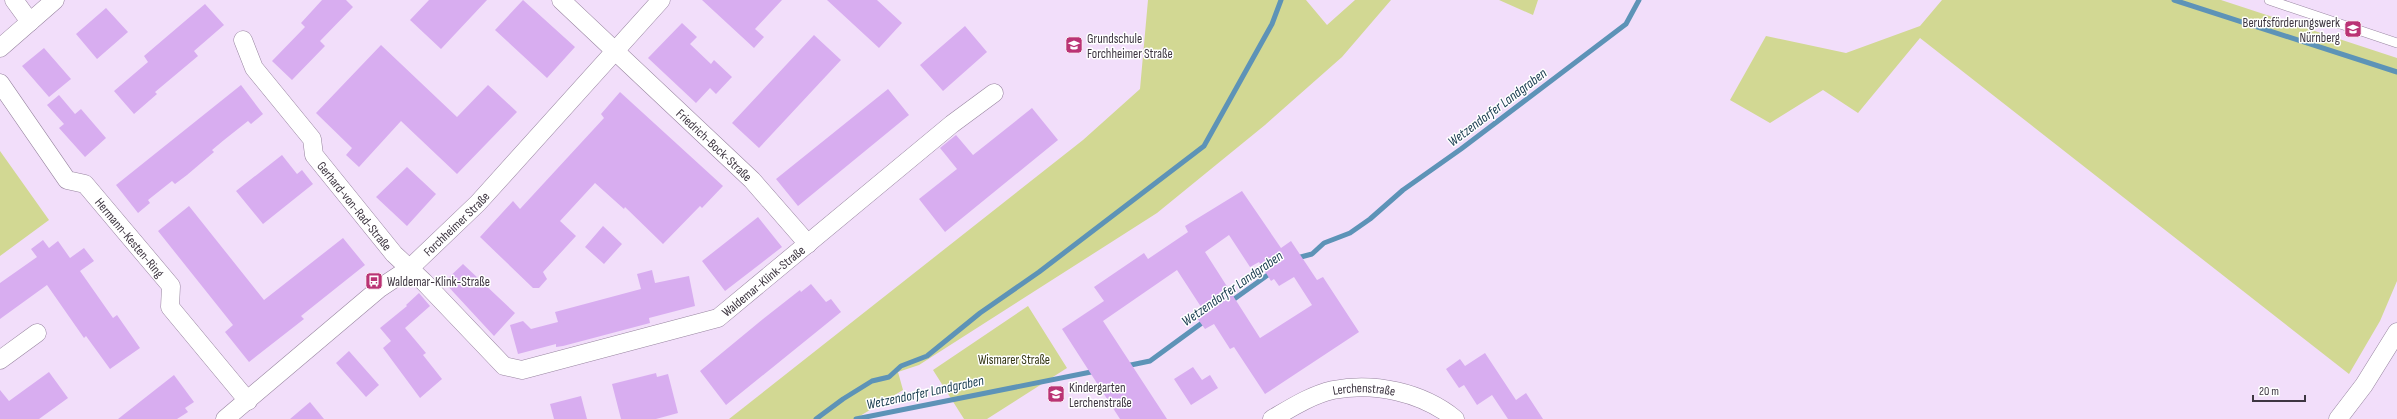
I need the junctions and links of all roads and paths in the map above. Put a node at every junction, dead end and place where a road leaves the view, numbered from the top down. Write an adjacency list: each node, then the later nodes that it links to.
1 (14, 0): 6 (street)
2 (55, 0): 6 (street)
3 (561, 0): 10 (street)
4 (661, 0): 10 (street, Forchheimer Straße)
5 (2269, 0): 8 (lane)
6 (30, 22): 9 (street)
7 (243, 40): 14 (street, Gerhard-von-Rad-Straße)
8 (2397, 43)
9 (0, 48)
10 (615, 52): 13 (street, Friedrich-Bock-Straße); 14 (street, Forchheimer Straße)
11 (0, 83): 18 (street, Hermann-Kesten-Ring)
12 (994, 93): 13 (street, Waldemar-Klink-Straße)
13 (808, 244): 14 (street, Waldemar-Klink-Straße)
14 (410, 268): 18 (street, Forchheimer Straße)
15 (2397, 332): 22 (street)
16 (36, 333): 17 (street)
17 (0, 360)
18 (248, 401): 19 (street, Forchheimer Straße)
19 (225, 419)
20 (1272, 419): 21 (street, Lerchenstraße)
21 (1455, 419)
22 (2338, 419)

